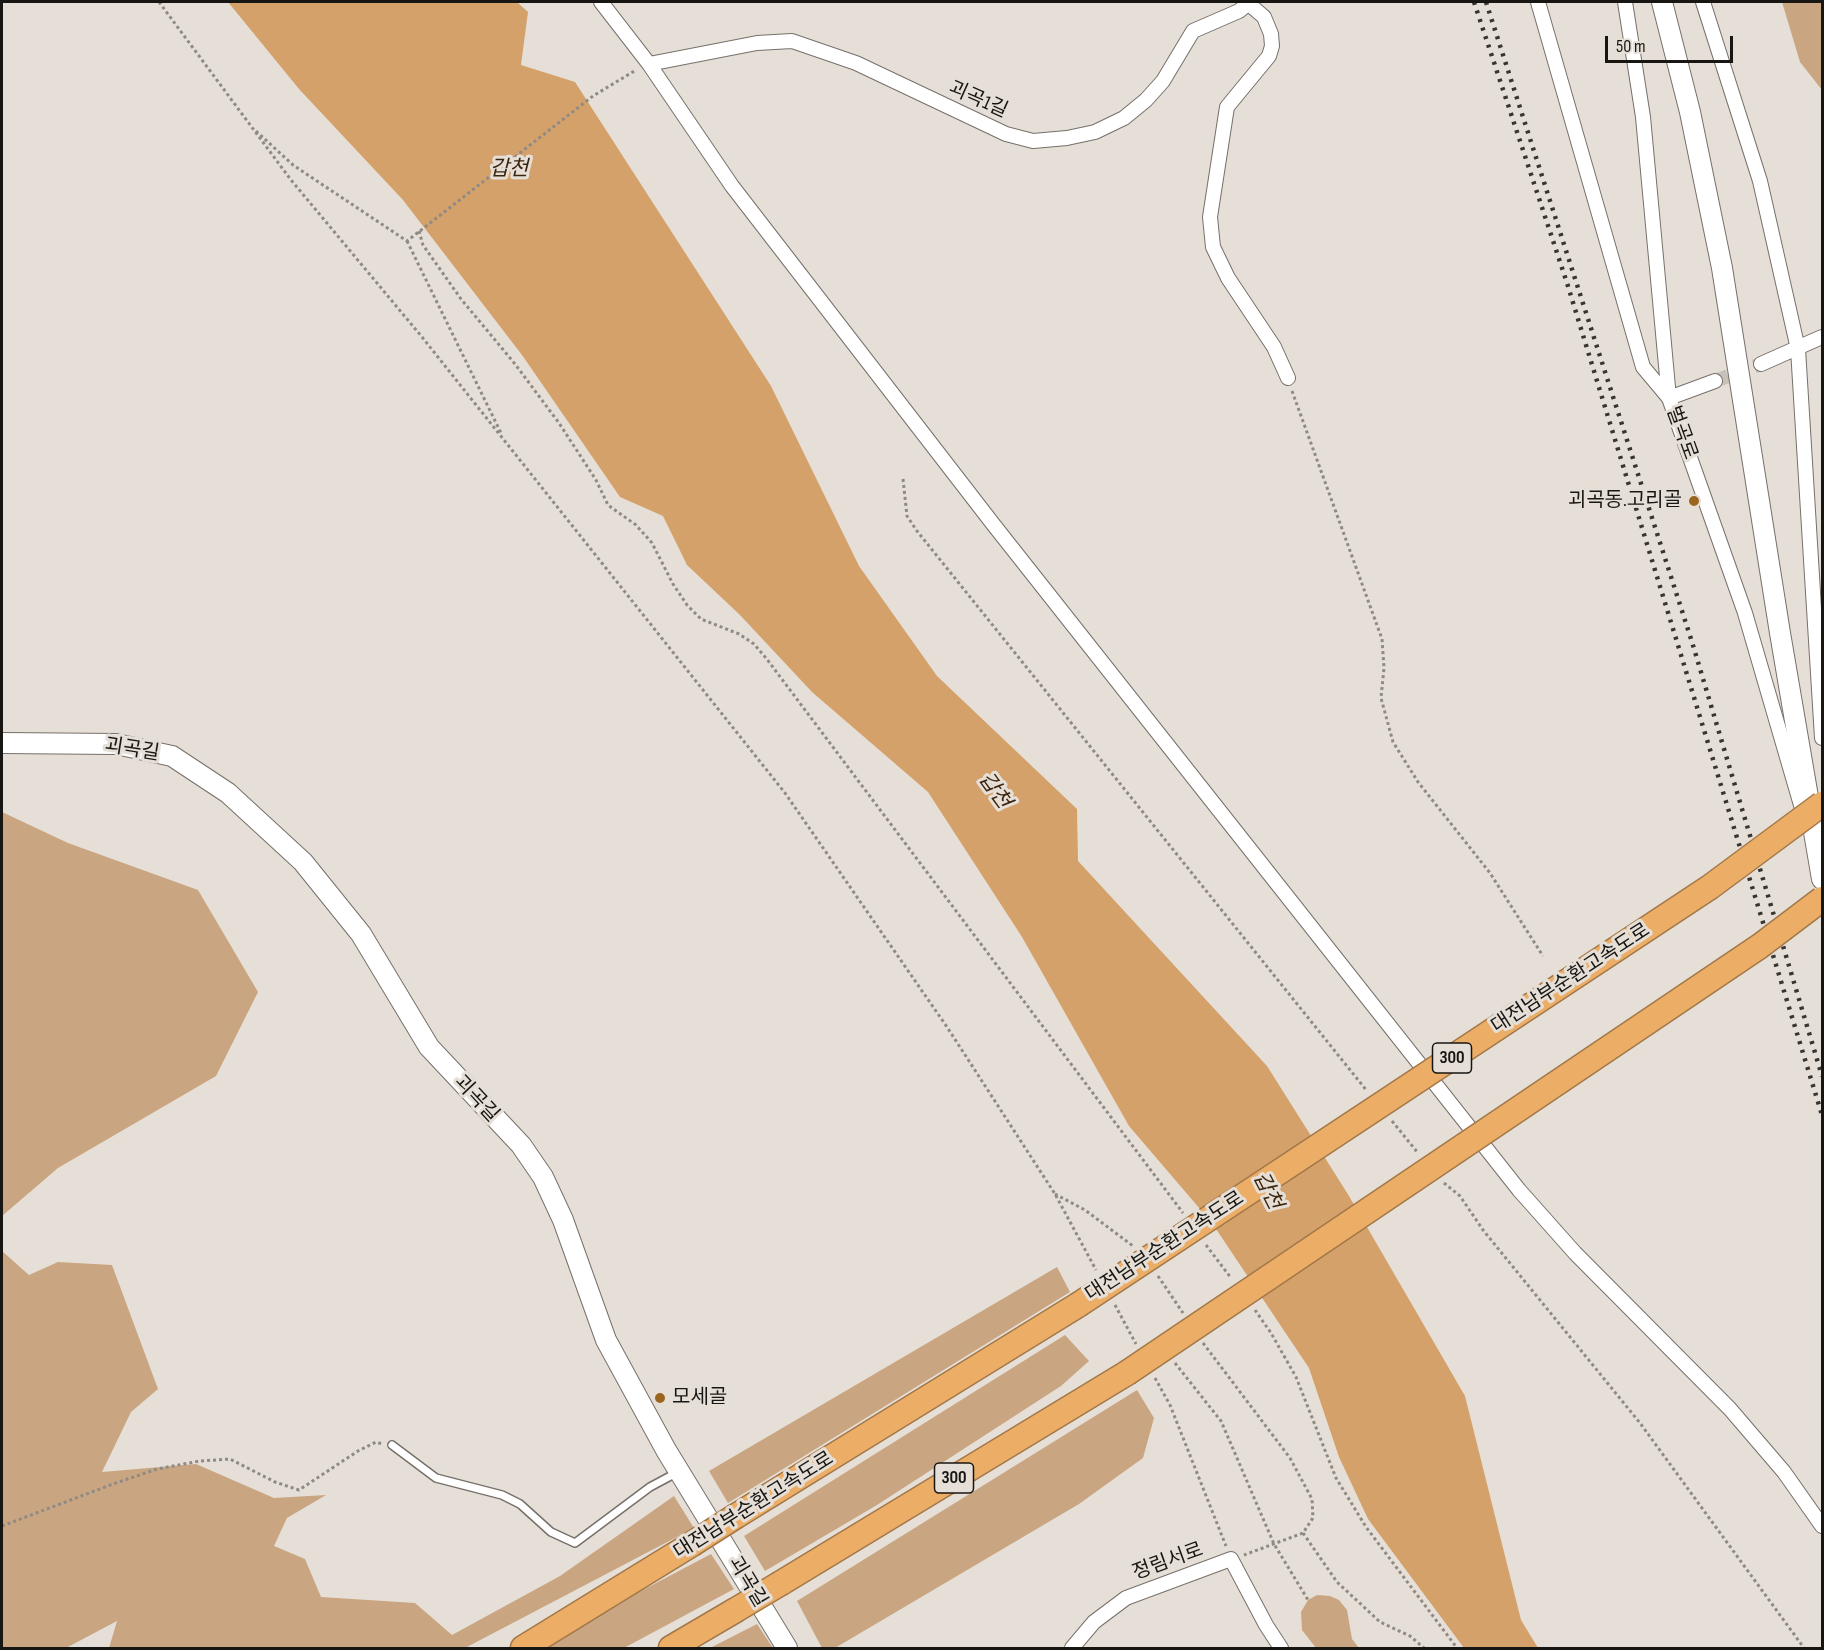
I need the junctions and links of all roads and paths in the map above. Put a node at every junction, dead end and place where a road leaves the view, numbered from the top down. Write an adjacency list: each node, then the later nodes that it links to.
1 (159, 2): 11 (path)
2 (601, 2): 10 (street)
3 (1532, 2): 9 (street)
4 (1538, 2): 9 (street, 벌곡로)
5 (1625, 2): 19 (street)
6 (1662, 2): 25 (street, 벌곡로)
7 (1703, 2): 15 (street)
8 (1249, 3): 10 (street, 괴곡1길); 17 (street)
9 (1543, 22): 19 (street, 벌곡로)
10 (649, 64): 12 (path); 49 (street)
11 (250, 125): 13 (path); 20 (path)
12 (419, 231): 13 (path); 33 (path)
13 (407, 241): 20 (path)
14 (1822, 337): 15 (street)
15 (1798, 349): 16 (street); 22 (street)
16 (1761, 364)
17 (1288, 378): 27 (path)
18 (1715, 381): 19 (street)
19 (1669, 398): 25 (street, 벌곡로)
20 (504, 440): 32 (path)
21 (903, 479): 28 (path)
22 (1822, 738)
23 (2, 743): 47 (street, 괴곡길)
24 (1822, 804): 54 (highway, 대전남부순환고속도로 / 300, bridge)
25 (1821, 866)
26 (1822, 899): 55 (highway, 300, bridge)
27 (1544, 956)
28 (1373, 1099)
29 (1388, 1117): 30 (path)
30 (1425, 1161)
31 (1439, 1179): 61 (path)
32 (1055, 1194): 35 (path); 36 (path)
33 (1187, 1219)
34 (1201, 1238): 38 (path)
35 (1137, 1249)
36 (1096, 1270)
37 (1158, 1275): 41 (path)
38 (1236, 1285)
39 (1113, 1301): 43 (path)
40 (1250, 1304): 60 (path)
41 (1183, 1314)
42 (1202, 1342): 50 (path)
43 (1142, 1353)
44 (1173, 1360): 51 (path)
45 (1153, 1374): 52 (path)
46 (393, 1445): 47 (lane); 48 (path)
47 (680, 1472): 56 (street, 괴곡길)
48 (2, 1526)
49 (1822, 1527)
50 (1303, 1533): 51 (path); 59 (path)
51 (1274, 1544): 52 (path); 53 (path)
52 (1231, 1559): 57 (street, 정림서로); 58 (street, 정림서로)
53 (1308, 1600)
54 (523, 1648)
55 (671, 1648)
56 (787, 1648)
57 (1072, 1648)
58 (1281, 1648)
59 (1424, 1648)
60 (1457, 1648)
61 (1804, 1648)

